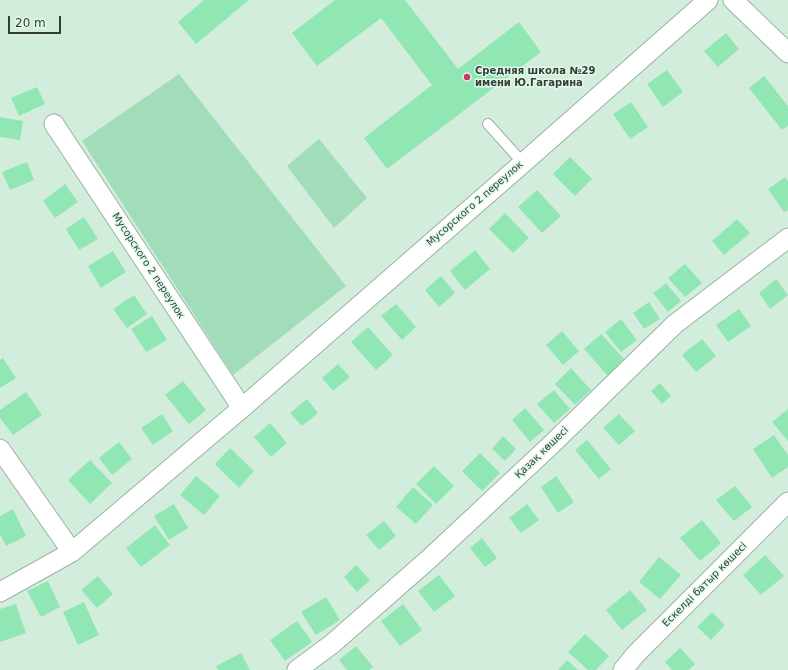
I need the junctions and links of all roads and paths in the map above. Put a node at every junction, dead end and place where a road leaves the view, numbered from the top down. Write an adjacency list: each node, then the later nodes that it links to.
1 (708, 0): 6 (street, Мусорского 2 переулок)
2 (733, 0): 3 (street)
3 (788, 53)
4 (54, 124): 8 (street, Мусорского 2 переулок)
5 (488, 124): 6 (lane)
6 (523, 163): 8 (street, Мусорского 2 переулок)
7 (788, 238): 13 (street, Қазақ көшесі)
8 (242, 408): 11 (street, Мусорского 2 переулок)
9 (0, 449): 11 (street)
10 (788, 502): 14 (street, Ескелді батыр көшесі)
11 (72, 552): 12 (street, Мусорского 2 переулок)
12 (0, 592)
13 (297, 670)
14 (623, 670)

